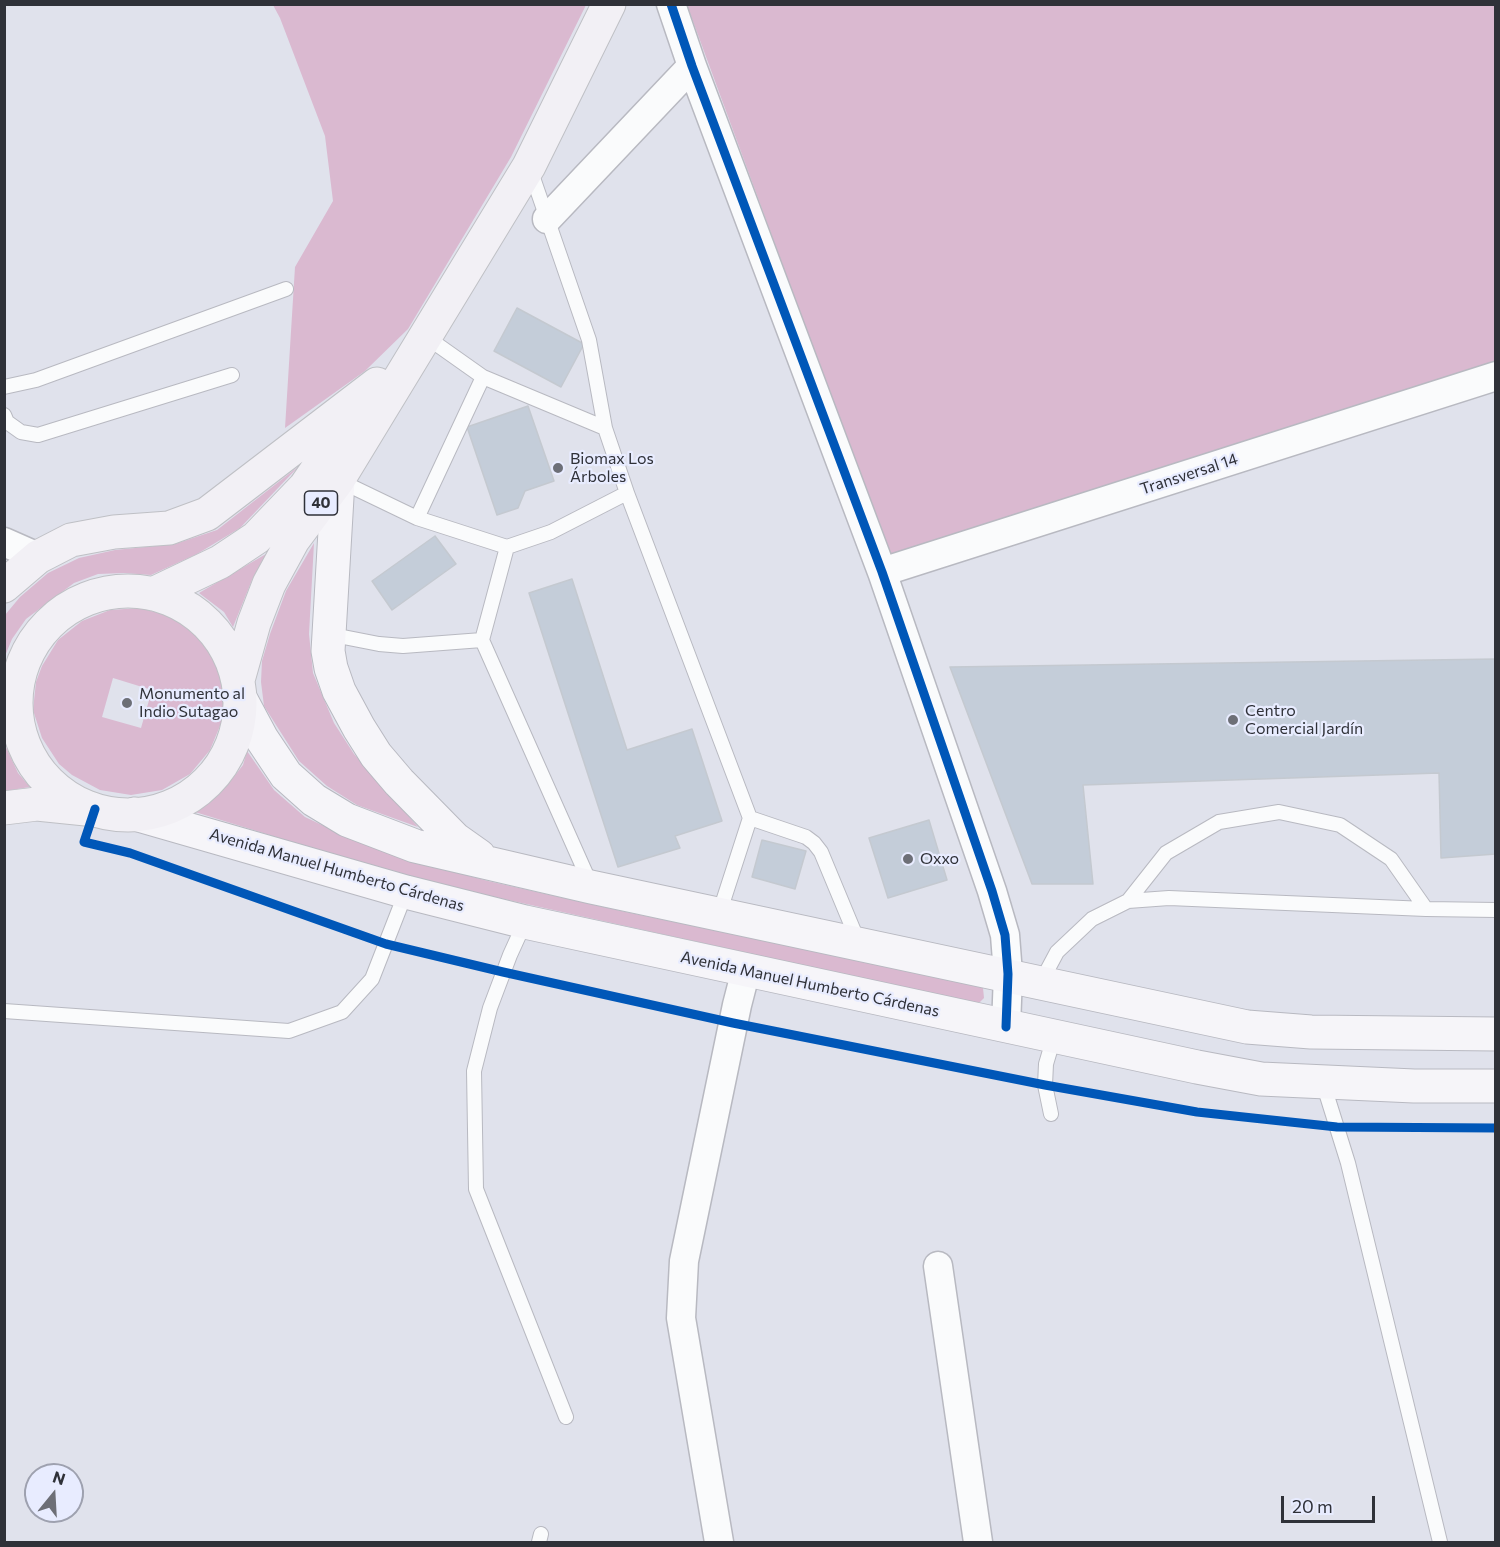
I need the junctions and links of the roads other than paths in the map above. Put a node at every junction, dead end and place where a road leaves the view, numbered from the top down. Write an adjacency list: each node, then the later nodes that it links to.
1 (609, 4): 4 (main road, 40)
2 (671, 4): 3 (street)
3 (692, 66): 5 (street); 21 (street)
4 (529, 166): 5 (lane); 7 (main road, 40)
5 (547, 219): 14 (lane)
6 (286, 289): 12 (lane)
7 (425, 336): 10 (lane); 11 (main road, 40); 15 (main road, 40)
8 (232, 375): 13 (lane)
9 (1496, 376): 21 (street, Transversal 14)
10 (483, 377): 14 (lane); 17 (lane)
11 (377, 384): 20 (main road); 23 (main road, 40)
12 (4, 387)
13 (4, 415)
14 (605, 428): 16 (lane)
15 (338, 480): 17 (lane); 24 (main road); 26 (main road, 40)
16 (627, 493): 19 (lane); 30 (lane)
17 (417, 518): 19 (lane)
18 (4, 542): 20 (street)
19 (507, 547): 25 (lane)
20 (38, 557): 22 (main road)
21 (882, 572): 41 (street)
22 (4, 586)
23 (153, 594): 26 (main road, 40); 27 (main road, 40)
24 (328, 634): 25 (lane); 31 (main road)
25 (482, 640): 32 (lane)
26 (238, 688): 29 (main road, 40); 31 (main road)
27 (11, 691): 29 (main road, 40)
28 (4, 808): 29 (main road, 40)
29 (121, 813): 33 (main road, Avenida Manuel Humberto Cárdenas)
30 (750, 818): 37 (lane); 39 (lane)
31 (491, 864): 32 (main road)
32 (591, 887): 37 (main road)
33 (406, 892): 38 (main road, Avenida Manuel Humberto Cárdenas); 43 (lane)
34 (1128, 901): 35 (lane); 35 (lane); 42 (lane)
35 (1426, 909): 36 (lane)
36 (1496, 910)
37 (719, 914): 39 (main road)
38 (525, 921): 40 (main road, Avenida Manuel Humberto Cárdenas); 51 (lane)
39 (859, 943): 41 (main road)
40 (746, 970): 44 (main road, Avenida Manuel Humberto Cárdenas); 52 (street)
41 (1008, 974): 42 (main road); 44 (street)
42 (1041, 982): 45 (main road)
43 (4, 1011)
44 (1006, 1027): 46 (main road, Avenida Manuel Humberto Cárdenas)
45 (1496, 1034)
46 (1054, 1037): 47 (main road, Avenida Manuel Humberto Cárdenas); 49 (lane)
47 (1323, 1083): 48 (main road, Avenida Manuel Humberto Cárdenas); 54 (lane)
48 (1496, 1086)
49 (1051, 1114)
50 (938, 1266): 53 (street)
51 (566, 1417)
52 (718, 1542)
53 (978, 1542)
54 (1440, 1542)

